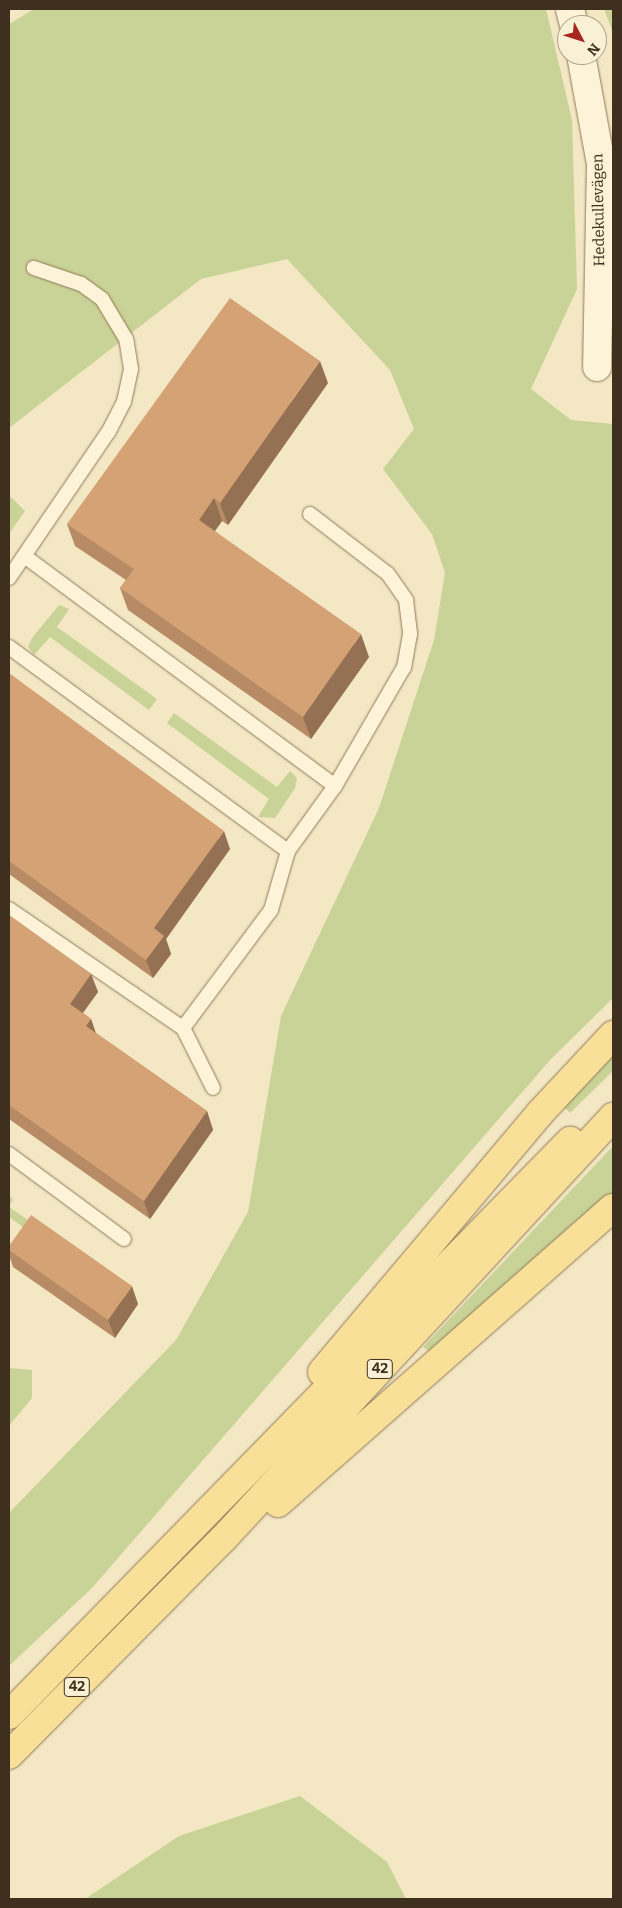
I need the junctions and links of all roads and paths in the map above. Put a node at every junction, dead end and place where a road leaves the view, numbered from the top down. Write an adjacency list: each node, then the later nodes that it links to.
1 (583, 65): 3 (street, Hedekullevägen)
2 (34, 268): 5 (lane)
3 (597, 366)
4 (310, 514): 8 (lane)
5 (25, 557): 6 (lane); 8 (lane)
6 (9, 578)
7 (9, 648): 9 (lane)
8 (335, 786): 9 (lane)
9 (288, 851): 11 (lane)
10 (9, 909): 11 (lane)
11 (183, 1028): 13 (lane)
12 (613, 1035): 19 (main road)
13 (212, 1088)
14 (613, 1104): 19 (main road, 42)
15 (613, 1118): 20 (main road, 42)
16 (9, 1154): 18 (lane)
17 (613, 1208): 20 (main road)
18 (124, 1239)
19 (202, 1518): 21 (main road, 42)
20 (145, 1620): 22 (main road, 42)
21 (9, 1715)
22 (9, 1755)

